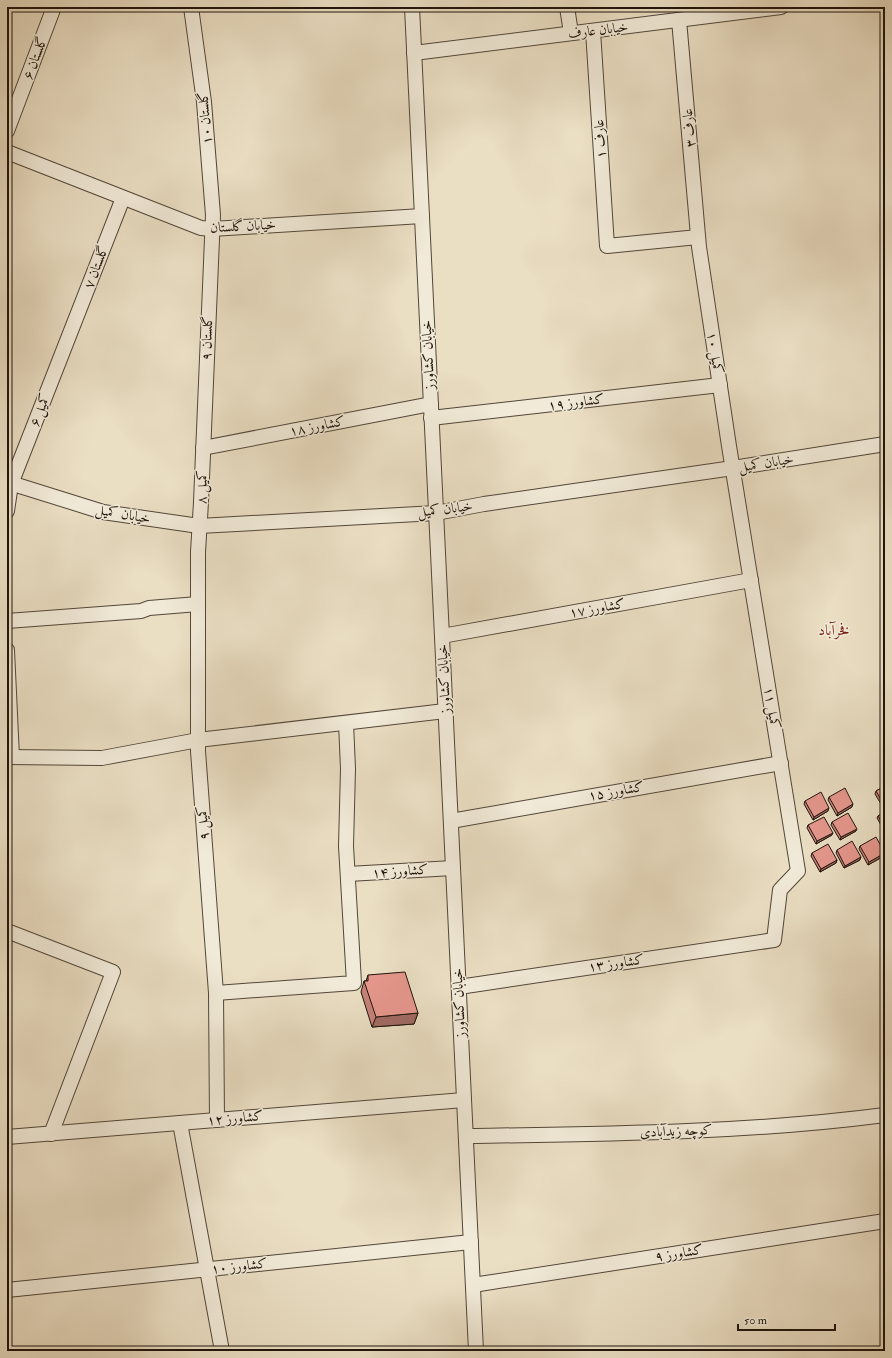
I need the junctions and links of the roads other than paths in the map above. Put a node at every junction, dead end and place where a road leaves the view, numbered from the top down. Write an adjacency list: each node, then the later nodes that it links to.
1 (54, 7): 11 (street, گلستان ۶)
2 (191, 7): 15 (street, گلستان ۱۰)
3 (412, 7): 10 (street, خیابان کشاورز)
4 (567, 7): 9 (street)
5 (781, 7): 6 (street, خیابان عارف)
6 (735, 10): 7 (street, خیابان عارف)
7 (679, 20): 8 (street, خیابان عارف); 16 (street, عارف ۳)
8 (592, 31): 9 (street, خیابان عارف); 16 (street, عارف ۱)
9 (571, 33): 10 (street, خیابان عارف)
10 (414, 53): 14 (street, خیابان کشاورز)
11 (7, 131)
12 (7, 152): 13 (street, خیابان گلستان)
13 (123, 198): 15 (street, خیابان گلستان); 17 (street, گلستان ۷)
14 (422, 216): 15 (street, خیابان گلستان); 19 (street, خیابان کشاورز)
15 (212, 229): 22 (street, گلستان ۹)
16 (698, 237): 18 (street, کمیل ۱۰)
17 (69, 336): 24 (street, کمیل ۶)
18 (720, 386): 20 (street, کشاورز ۱۹); 23 (street, کمیل ۱۰)
19 (431, 404): 20 (street, خیابان کشاورز); 22 (street, کشاورز ۱۸)
20 (431, 418): 26 (street, خیابان کشاورز)
21 (885, 444): 23 (street, خیابان کمیل)
22 (203, 448): 27 (street, کمیل ۸)
23 (734, 468): 26 (street, خیابان کمیل); 28 (street, کمیل ۱۱)
24 (9, 483): 25 (street, کمیل ۶); 27 (street, خیابان کمیل)
25 (7, 511)
26 (436, 512): 27 (street, خیابان کمیل); 31 (street, خیابان کشاورز)
27 (199, 526): 29 (street, کمیل ۹)
28 (752, 580): 31 (street, کشاورز ۱۷); 38 (street, کمیل ۱۱)
29 (198, 604): 30 (street); 36 (street, کمیل ۹)
30 (7, 621)
31 (442, 636): 34 (street, خیابان کشاورز)
32 (7, 650): 33 (street)
33 (7, 669): 37 (street)
34 (445, 711): 35 (street); 39 (street, خیابان کشاورز)
35 (346, 723): 36 (street); 41 (street)
36 (198, 740): 37 (street); 45 (street, کمیل ۹)
37 (9, 757)
38 (781, 763): 39 (street, کشاورز ۱۵); 43 (street, کمیل ۱۱)
39 (451, 820): 40 (street, خیابان کشاورز)
40 (453, 868): 41 (street, کشاورز ۱۴); 44 (street, خیابان کشاورز)
41 (348, 874): 45 (street)
42 (7, 931): 50 (street)
43 (774, 940): 44 (street, کشاورز ۱۳)
44 (459, 987): 46 (street, خیابان کشاورز)
45 (216, 993): 48 (street, کمیل ۹)
46 (464, 1100): 48 (street, کشاورز ۱۲); 51 (street, خیابان کشاورز)
47 (885, 1115): 51 (street, کوچه زیدآبادی)
48 (217, 1120): 49 (street, کشاورز ۱۲)
49 (180, 1123): 50 (street, کشاورز ۱۲); 55 (street)
50 (51, 1134): 52 (street, کشاورز ۱۲)
51 (466, 1136): 54 (street, خیابان کشاورز)
52 (7, 1137)
53 (885, 1221): 56 (street, کشاورز ۹)
54 (471, 1242): 55 (street, کشاورز ۱۰); 56 (street, خیابان کشاورز)
55 (207, 1269): 57 (street, کشاورز ۱۰); 58 (street)
56 (473, 1285): 59 (street, خیابان کشاورز)
57 (7, 1290)
58 (222, 1351)
59 (476, 1351)

